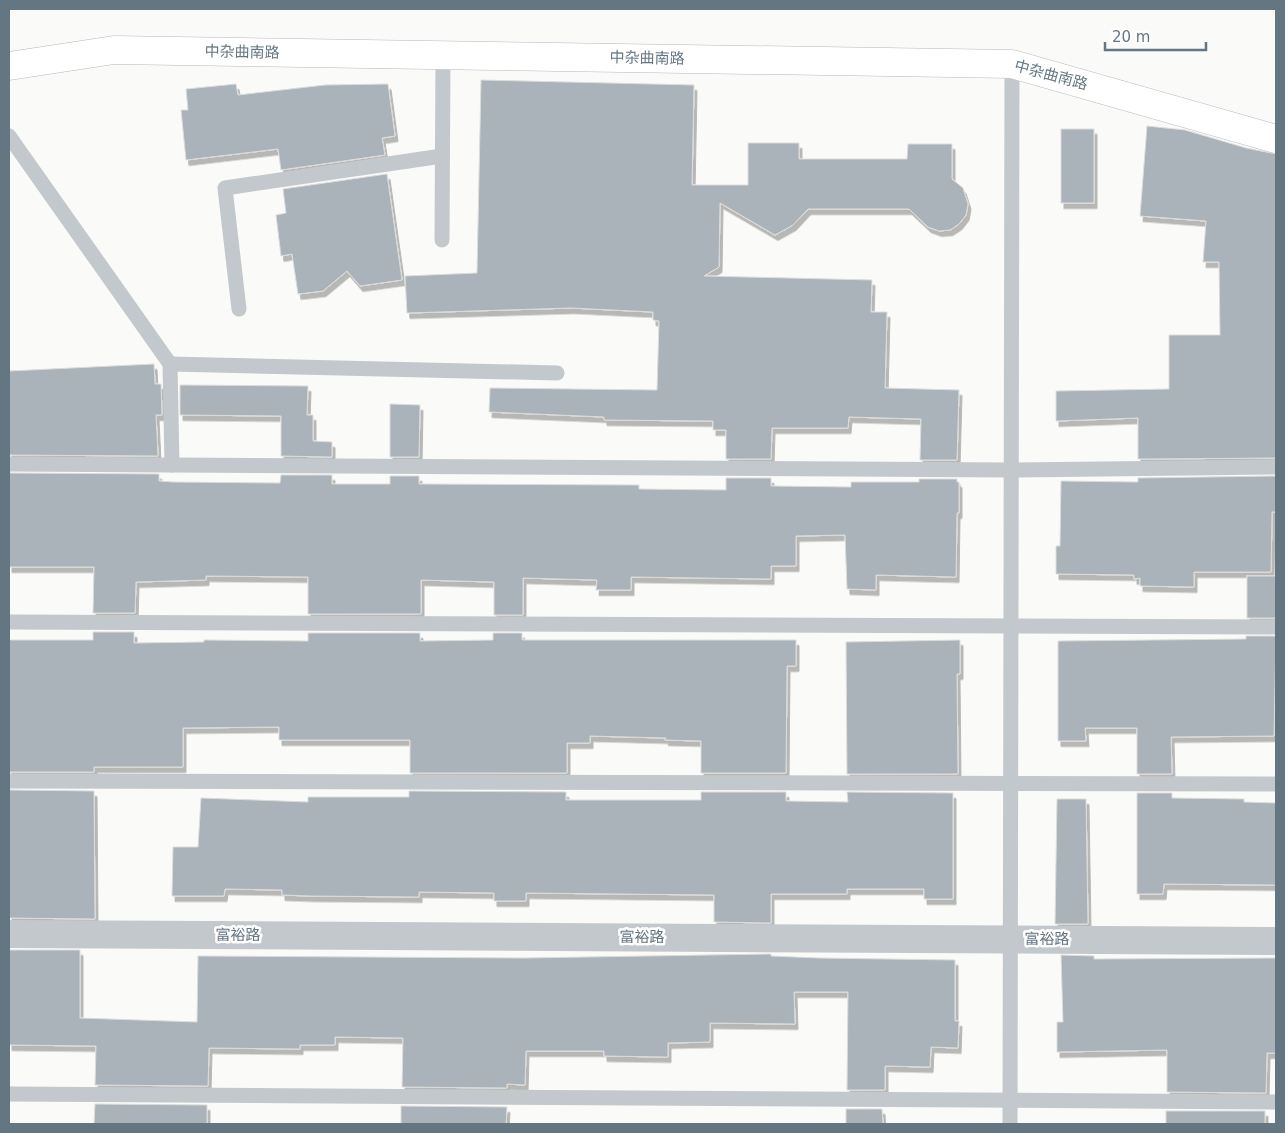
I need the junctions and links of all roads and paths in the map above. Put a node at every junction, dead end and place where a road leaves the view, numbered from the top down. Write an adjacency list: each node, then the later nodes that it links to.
1 (443, 55): 2 (street, 中杂曲南路); 3 (street, 中杂曲南路); 6 (lane)
2 (1012, 64): 5 (street, 中杂曲南路); 14 (lane)
3 (9, 66)
4 (9, 136): 9 (lane)
5 (1276, 139)
6 (442, 156): 7 (lane); 8 (lane)
7 (442, 240)
8 (239, 309)
9 (170, 364): 10 (lane); 12 (lane)
10 (557, 373)
11 (9, 464): 12 (lane)
12 (172, 465): 14 (lane)
13 (1276, 467): 14 (lane)
14 (1011, 470): 16 (lane)
15 (9, 622): 16 (lane)
16 (1011, 627): 17 (lane); 19 (lane)
17 (1276, 627)
18 (9, 781): 19 (lane)
19 (1011, 784): 20 (lane); 22 (lane)
20 (1276, 784)
21 (9, 934): 22 (street, 富裕路)
22 (1010, 939): 23 (street, 富裕路); 25 (lane)
23 (1276, 940)
24 (9, 1094): 25 (lane)
25 (1010, 1102): 26 (lane); 27 (lane)
26 (1276, 1102)
27 (1010, 1124)

